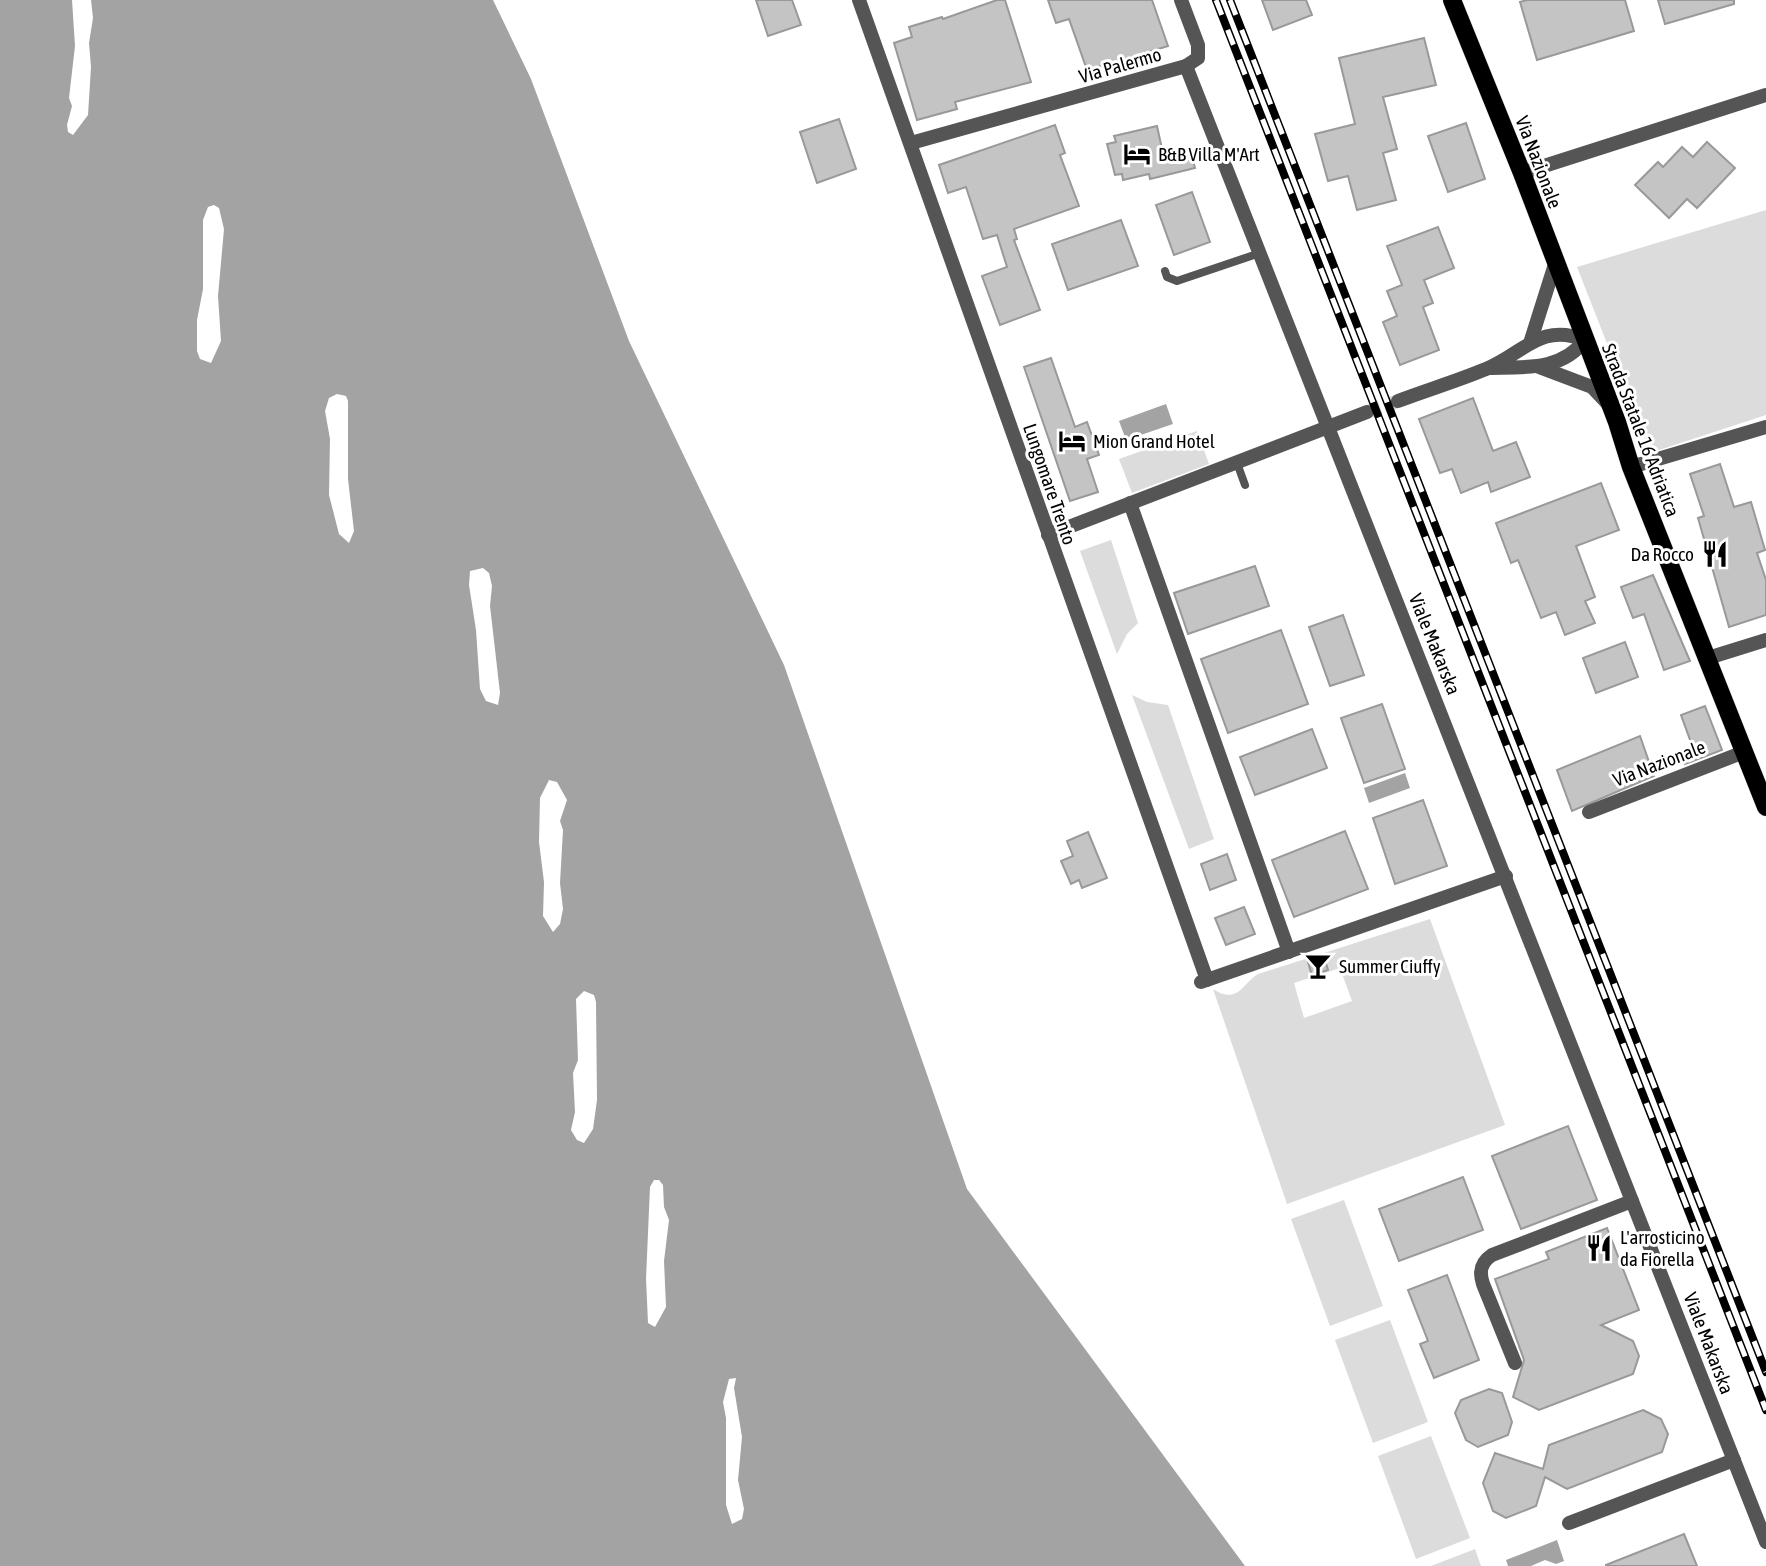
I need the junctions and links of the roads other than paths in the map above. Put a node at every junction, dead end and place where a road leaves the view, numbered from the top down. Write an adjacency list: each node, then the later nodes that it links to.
1 (859, 0): 6 (street, Lungomare Trento)
2 (1181, 0): 4 (street)
3 (1452, 0): 7 (main road, Via Nazionale)
4 (1186, 66): 6 (street, Via Palermo); 8 (street, Via Palermo)
5 (1766, 95): 7 (street)
6 (911, 143): 24 (street, Lungomare Trento)
7 (1522, 173): 9 (main road, Via Nazionale)
8 (1260, 253): 10 (lane); 18 (street, Via Palermo)
9 (1555, 264): 11 (street); 12 (main road, Via Nazionale)
10 (1165, 271)
11 (1531, 340): 12 (street); 14 (street)
12 (1585, 340): 13 (street); 16 (main road, Strada Statale 16 Adriatica)
13 (1538, 367): 14 (street); 16 (street)
14 (1489, 368): 15 (street)
15 (1398, 401)
16 (1611, 407): 21 (main road, Strada Statale 16 Adriatica)
17 (1367, 412): 18 (street)
18 (1329, 426): 20 (street); 30 (street, Viale Makarska)
19 (1766, 427): 21 (street)
20 (1237, 463): 22 (lane); 23 (street)
21 (1631, 467): 26 (main road, Strada Statale 16 Adriatica)
22 (1245, 485)
23 (1130, 503): 24 (street); 31 (street)
24 (1048, 535): 31 (street, Lungomare Trento)
25 (1766, 640): 26 (street)
26 (1708, 658): 27 (main road, Strada Statale 16 Adriatica)
27 (1744, 752): 28 (main road, Strada Statale 16 Adriatica); 29 (street, Via Nazionale)
28 (1766, 807)
29 (1589, 812)
30 (1506, 876): 31 (street); 32 (street, Viale Makarska)
31 (1289, 952)
32 (1632, 1200): 33 (street); 34 (street, Viale Makarska)
33 (1515, 1363)
34 (1734, 1460): 35 (street); 36 (street, Viale Makarska)
35 (1569, 1523)
36 (1766, 1542)

